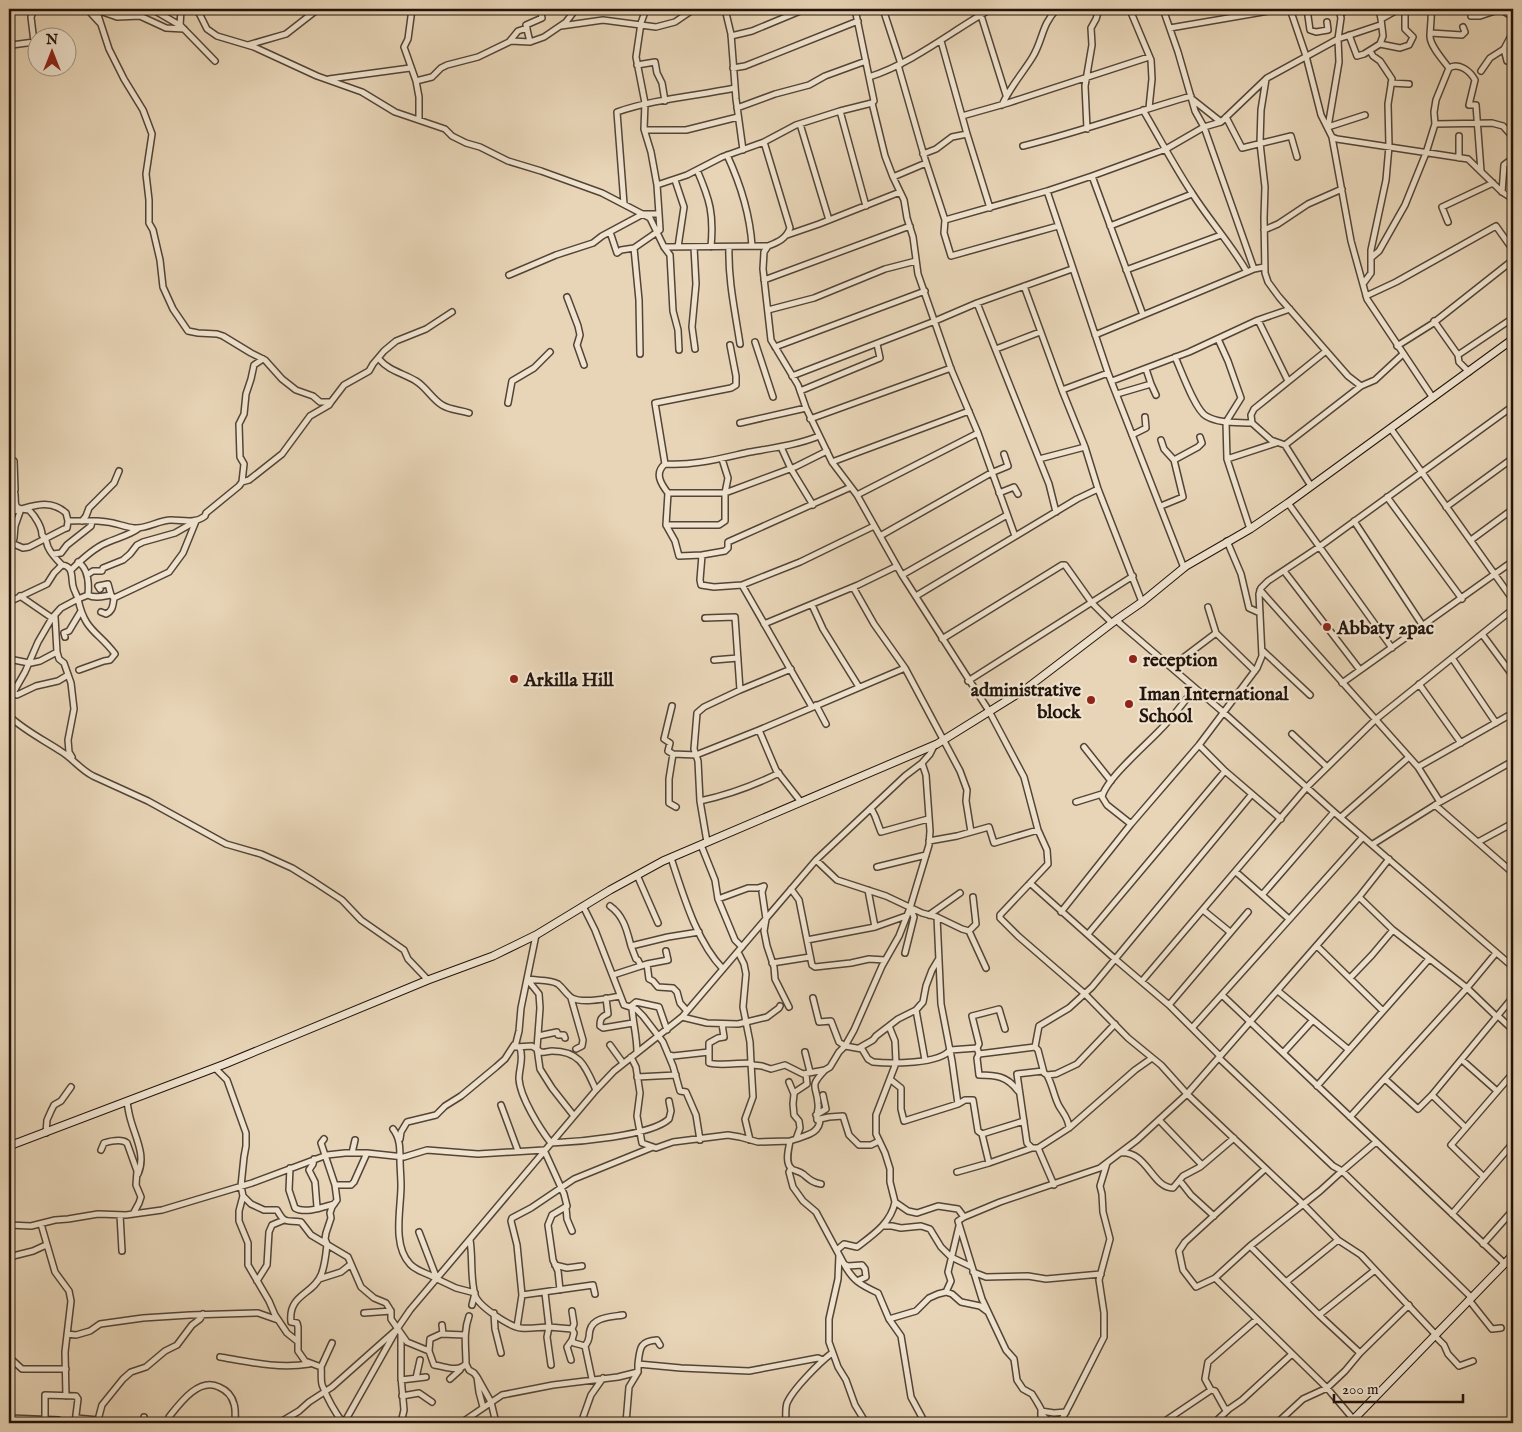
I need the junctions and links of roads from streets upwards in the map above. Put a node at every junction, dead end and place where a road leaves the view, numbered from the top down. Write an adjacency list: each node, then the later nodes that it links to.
1 (34, 9): 54 (street)
2 (87, 9): 39 (street)
3 (96, 9): 39 (street); 42 (street)
4 (152, 9): 42 (street)
5 (181, 9): 42 (street)
6 (193, 9): 55 (street)
7 (318, 9): 55 (street)
8 (412, 9): 65 (street)
9 (540, 9): 43 (street)
10 (576, 9): 40 (street)
11 (646, 9): 38 (street)
12 (694, 9): 38 (street)
13 (725, 9): 48 (street)
14 (805, 9): 48 (street)
15 (855, 9): 35 (street)
16 (884, 9): 64 (street)
17 (991, 9): 32 (street)
18 (1057, 9): 77 (street)
19 (1099, 9): 70 (street)
20 (1128, 9): 21 (street); 59 (street)
21 (1138, 9)
22 (1281, 9): 44 (street)
23 (1290, 9): 58 (street)
24 (1307, 9): 36 (street)
25 (1348, 9): 49 (street)
26 (1379, 9): 37 (street)
27 (1411, 9): 31 (street)
28 (1431, 9): 46 (street)
29 (1501, 9): 33 (street); 34 (street)
30 (1165, 10): 44 (street)
31 (1402, 10): 37 (street); 53 (street)
32 (980, 12): 50 (street); 77 (street)
33 (1471, 16)
34 (1513, 17)
35 (858, 21): 62 (street); 66 (street)
36 (1326, 22)
37 (1381, 22): 47 (street); 53 (street)
38 (640, 25): 40 (street); 63 (street)
39 (102, 26): 197 (street)
40 (561, 26): 52 (street)
41 (1463, 27): 46 (street)
42 (182, 28): 61 (street)
43 (527, 28): 51 (street); 52 (street)
44 (1170, 28): 78 (street)
45 (1513, 32): 56 (street)
46 (1431, 34): 67 (street)
47 (1349, 35): 49 (street); 57 (street)
48 (731, 36): 66 (street)
49 (1338, 38): 58 (street); 96 (street)
50 (941, 41): 64 (street); 87 (street)
51 (509, 42): 52 (street); 73 (street)
52 (530, 42)
53 (1380, 44): 57 (street)
54 (12, 45)
55 (247, 45): 72 (street)
56 (1504, 50): 60 (street); 68 (street)
57 (1370, 51): 74 (street)
58 (1306, 56): 71 (street); 96 (street)
59 (1149, 57): 70 (street); 84 (street)
60 (1513, 60)
61 (215, 61)
62 (866, 61): 69 (street); 83 (street)
63 (637, 65): 79 (street); 82 (street)
64 (899, 65): 69 (street); 110 (street)
65 (410, 68): 72 (street); 73 (street)
66 (733, 68): 76 (street)
67 (1449, 68): 92 (street); 94 (street)
68 (1481, 71)
69 (870, 77): 80 (street)
70 (1086, 78): 81 (street); 97 (street)
71 (1266, 78): 89 (street); 104 (street)
72 (326, 79): 90 (street)
73 (416, 81): 90 (street)
74 (1391, 83): 75 (street); 106 (street)
75 (1408, 84)
76 (735, 88): 79 (street); 83 (street)
77 (1006, 96): 81 (street)
78 (1191, 98): 84 (street); 91 (street); 95 (street)
79 (665, 100): 82 (street)
80 (872, 103): 85 (street); 119 (street)
81 (1005, 104): 87 (street)
82 (645, 105): 98 (street); 129 (street)
83 (737, 108): 88 (street)
84 (1146, 109): 97 (street); 107 (street)
85 (840, 111): 93 (street); 130 (street)
86 (1365, 114): 96 (street)
87 (962, 116): 99 (street)
88 (738, 117): 98 (street); 108 (street)
89 (1226, 117): 91 (street); 104 (street)
90 (418, 119): 129 (street)
91 (1221, 122): 95 (street)
92 (1478, 122): 94 (street); 102 (street); 117 (street)
93 (800, 124): 103 (street); 134 (street)
94 (1435, 124): 109 (street)
95 (1204, 127): 107 (street); 158 (street)
96 (1328, 127): 101 (street)
97 (1087, 129): 105 (street)
98 (645, 130): 122 (street)
99 (967, 134): 110 (street); 131 (street)
100 (1459, 136): 113 (street)
101 (1332, 137): 106 (street); 123 (street)
102 (1513, 137)
103 (764, 142): 108 (street); 143 (street)
104 (1260, 144): 112 (street); 140 (street)
105 (1023, 146)
106 (1389, 146): 109 (street); 154 (street)
107 (1166, 149): 118 (street); 127 (street)
108 (743, 150): 111 (street)
109 (1426, 153): 113 (street); 154 (street)
110 (924, 154): 115 (street)
111 (727, 155): 116 (street); 145 (street)
112 (1297, 157)
113 (1459, 158): 117 (street)
114 (1513, 158): 126 (street)
115 (926, 164): 119 (street); 135 (street)
116 (697, 170): 120 (street); 150 (street)
117 (1481, 171): 121 (street)
118 (1092, 176): 124 (street); 139 (street)
119 (893, 178): 125 (street)
120 (675, 180): 122 (street); 148 (street)
121 (1493, 183): 126 (street); 136 (street)
122 (657, 185): 133 (street)
123 (1342, 189): 140 (street); 164 (street)
124 (1047, 191): 131 (street); 138 (street)
125 (900, 192): 130 (street); 137 (street)
126 (1502, 192): 128 (street)
127 (1192, 194): 139 (street); 144 (street)
128 (1513, 199)
129 (624, 204): 132 (street)
130 (866, 206): 134 (street)
131 (990, 208): 135 (street)
132 (643, 214): 133 (street); 141 (street); 142 (street)
133 (659, 214): 142 (street)
134 (829, 220): 143 (street)
135 (945, 220): 138 (street)
136 (1448, 222)
137 (910, 226): 156 (street); 163 (street)
138 (1058, 226): 159 (street)
139 (1110, 226): 160 (street)
140 (1264, 230): 157 (street)
141 (610, 232): 152 (street); 162 (street)
142 (656, 232): 147 (street); 152 (street)
143 (787, 235): 146 (street)
144 (1221, 235): 160 (street); 161 (street)
145 (752, 246): 146 (street); 151 (street)
146 (768, 246): 163 (street)
147 (664, 247): 148 (street); 190 (street)
148 (678, 247): 149 (street)
149 (694, 247): 150 (street); 188 (street)
150 (711, 247): 151 (street)
151 (729, 247): 183 (street)
152 (634, 248): 193 (street)
153 (1513, 250): 167 (street)
154 (1372, 257): 164 (street)
155 (1513, 260): 177 (street)
156 (916, 261): 166 (street); 171 (street)
157 (1264, 267): 158 (street); 170 (street)
158 (1254, 268): 161 (street)
159 (1072, 269): 165 (street); 179 (street)
160 (1126, 270): 173 (street)
161 (1247, 272): 173 (street)
162 (509, 275)
163 (764, 280): 171 (street)
164 (1363, 284): 167 (street)
165 (1024, 286): 169 (street); 178 (street)
166 (925, 291): 176 (street); 187 (street)
167 (1366, 296): 186 (street)
168 (567, 297): 199 (street)
169 (977, 303): 176 (street); 189 (street)
170 (1290, 309): 175 (street); 191 (street)
171 (768, 310): 187 (street)
172 (452, 312): 198 (street)
173 (1143, 316): 179 (street)
174 (1513, 318): 195 (street)
175 (1258, 320): 180 (street); 206 (street)
176 (935, 321): 184 (street); 200 (street)
177 (1434, 322): 186 (street); 195 (street)
178 (1040, 332): 189 (street); 209 (street)
179 (1095, 334): 203 (street)
180 (1218, 339): 196 (street); 223 (street)
181 (1513, 340): 202 (street)
182 (755, 342): 213 (street)
183 (740, 344)
184 (877, 344): 204 (street); 210 (street)
185 (730, 345): 244 (street)
186 (1397, 346): 194 (street)
187 (775, 347): 204 (street)
188 (695, 348)
189 (996, 349): 240 (street)
190 (679, 350)
191 (1326, 351): 206 (street); 208 (street)
192 (550, 352): 216 (street)
193 (640, 354)
194 (1403, 354): 208 (street); 214 (street)
195 (1458, 356): 202 (street)
196 (1176, 357): 201 (street); 223 (street)
197 (263, 359): 215 (street); 251 (street)
198 (379, 359): 215 (street); 220 (street)
199 (584, 365)
200 (951, 368): 219 (street); 222 (street)
201 (1146, 369): 205 (street); 207 (street)
202 (1469, 372): 214 (street)
203 (1108, 373): 205 (street); 209 (street)
204 (792, 376): 210 (street)
205 (1112, 381): 211 (street)
206 (1288, 381): 225 (street)
207 (1151, 384): 211 (street); 212 (street)
208 (1361, 386): 233 (street)
209 (1062, 390): 235 (street)
210 (800, 391): 218 (street)
211 (1117, 394): 228 (street)
212 (1156, 395)
213 (773, 397)
214 (1433, 398): 226 (street)
215 (331, 402): 251 (street)
216 (508, 403)
217 (1513, 406): 249 (street)
218 (806, 408): 222 (street); 224 (street)
219 (969, 411): 227 (street); 243 (street)
220 (469, 413)
221 (1145, 417): 228 (street)
222 (810, 419): 229 (street)
223 (1226, 422): 225 (street); 242 (street)
224 (740, 423)
225 (1252, 423): 232 (street)
226 (1391, 429): 249 (street); 252 (street)
227 (978, 433): 248 (street); 260 (street)
228 (1132, 435): 264 (street)
229 (818, 436): 234 (street); 236 (street)
230 (1200, 437): 241 (street)
231 (1161, 440): 241 (street)
232 (1276, 443): 233 (street); 242 (street)
233 (1285, 445): 252 (street)
234 (781, 447): 238 (street); 246 (street)
235 (1085, 447): 240 (street); 254 (street)
236 (826, 451): 243 (street); 246 (street)
237 (1004, 454): 248 (street)
238 (722, 458): 244 (street); 257 (street)
239 (1513, 458): 265 (street)
240 (1039, 459): 269 (street)
241 (1174, 460): 264 (street)
242 (1227, 460): 279 (street)
243 (832, 462): 253 (street)
244 (665, 464): 256 (street)
245 (9, 466): 255 (street)
246 (791, 469): 257 (street); 263 (street)
247 (119, 471): 272 (street)
248 (992, 473): 258 (street); 280 (street)
249 (1422, 473): 261 (street); 265 (street)
250 (9, 482): 255 (street)
251 (242, 482): 274 (street)
252 (1311, 486): 262 (street)
253 (851, 488): 260 (street); 263 (street)
254 (1098, 489): 269 (street); 299 (street)
255 (14, 491): 267 (street)
256 (668, 493): 257 (street); 276 (street)
257 (724, 493): 276 (street)
258 (999, 493): 259 (street); 270 (street)
259 (1018, 494)
260 (857, 495): 277 (street)
261 (1387, 497): 275 (street); 309 (street)
262 (1288, 502): 279 (street); 286 (street)
263 (813, 505): 288 (street)
264 (1161, 506): 294 (street)
265 (1446, 507): 283 (street)
266 (1513, 509): 283 (street)
267 (21, 510): 268 (street); 271 (street); 282 (street); 285 (street)
268 (9, 512)
269 (1056, 512): 281 (street)
270 (1007, 515): 281 (street); 298 (street)
271 (68, 521): 272 (street); 282 (street)
272 (81, 521): 273 (street)
273 (92, 521): 278 (street); 287 (street)
274 (196, 521): 278 (street); 296 (street); 307 (street)
275 (1354, 521): 286 (street); 324 (street)
276 (666, 525): 288 (street)
277 (874, 526): 280 (street); 300 (street)
278 (139, 527): 289 (street)
279 (1250, 529): 284 (street)
280 (880, 536): 292 (street)
281 (1015, 536): 306 (street)
282 (46, 538): 285 (street); 287 (street)
283 (1471, 540): 297 (street)
284 (1227, 542): 294 (street); 319 (street)
285 (11, 543): 291 (street)
286 (1319, 547): 295 (street); 329 (street)
287 (53, 554): 293 (street)
288 (702, 555): 300 (street)
289 (78, 562): 293 (street); 296 (street)
290 (1513, 562): 297 (street)
291 (9, 563)
292 (897, 566): 298 (street); 301 (street)
293 (67, 567): 305 (street); 308 (street)
294 (1184, 568): 312 (street)
295 (1284, 571): 303 (street); 341 (street)
296 (87, 574): 304 (street)
297 (1495, 574): 309 (street); 310 (street)
298 (902, 575): 306 (street)
299 (1133, 576): 312 (street); 313 (street)
300 (742, 585): 323 (street)
301 (853, 587): 314 (street); 338 (street)
302 (100, 589): 307 (street)
303 (1260, 590): 319 (street); 346 (street)
304 (88, 595): 307 (street); 308 (street)
305 (20, 596): 311 (street); 320 (street)
306 (916, 596): 328 (street)
307 (113, 597): 318 (street)
308 (78, 599): 317 (street); 320 (street)
309 (1462, 599): 324 (street)
310 (1513, 600)
311 (9, 602)
312 (1142, 602): 322 (street)
313 (1092, 603): 322 (street); 328 (street); 345 (street)
314 (812, 604): 323 (street); 348 (street)
315 (1208, 607): 325 (street)
316 (1513, 609): 326 (street)
317 (81, 611): 327 (street); 340 (street)
318 (102, 612)
319 (1260, 613): 330 (street)
320 (53, 617): 331 (street); 336 (street)
321 (705, 618): 332 (street)
322 (1114, 621): 337 (street); 356 (street)
323 (764, 624): 339 (street)
324 (1423, 626): 329 (street)
325 (1216, 633): 337 (street); 342 (street)
326 (1482, 634): 333 (street); 344 (street)
327 (65, 637)
328 (942, 640): 345 (street)
329 (1392, 648): 341 (street)
330 (1262, 650): 342 (street); 352 (street)
331 (57, 652): 336 (street); 343 (street)
332 (738, 658): 335 (street); 350 (street)
333 (1452, 658): 347 (street); 361 (street)
334 (9, 659): 336 (street)
335 (714, 660)
336 (30, 662): 351 (street)
337 (1171, 667): 349 (street)
338 (905, 668): 348 (street); 365 (street)
339 (791, 669): 350 (street); 355 (street)
340 (79, 670)
341 (1360, 670): 346 (street)
342 (1255, 671): 357 (street)
343 (68, 675): 351 (street); 374 (street)
344 (1513, 676)
345 (968, 681): 356 (street)
346 (1342, 683): 360 (street)
347 (1419, 684): 360 (street); 366 (street)
348 (859, 688): 355 (street)
349 (1195, 688): 357 (street); 380 (street)
350 (740, 690): 371 (street)
351 (12, 693): 353 (street)
352 (1310, 695)
353 (9, 700)
354 (672, 706): 370 (street)
355 (814, 706): 362 (street); 363 (street)
356 (989, 711): 365 (street); 396 (street)
357 (1223, 712): 367 (street); 381 (street)
358 (1513, 713): 361 (street)
359 (9, 716): 374 (street)
360 (1374, 720): 372 (street); 376 (street)
361 (1496, 723): 366 (street)
362 (826, 724)
363 (759, 730): 371 (street); 379 (street)
364 (1292, 734): 376 (street)
365 (944, 739): 368 (street); 397 (street)
366 (1461, 743): 377 (street)
367 (1198, 745): 378 (street); 395 (street)
368 (934, 746): 375 (street); 385 (street)
369 (1084, 747): 380 (street)
370 (673, 754): 371 (street); 388 (street)
371 (696, 755): 384 (street)
372 (1409, 757): 377 (street); 391 (street)
373 (1513, 761): 387 (street)
374 (75, 762): 459 (street)
375 (922, 763): 389 (street); 392 (street)
376 (1327, 767): 381 (street)
377 (1418, 767): 387 (street)
378 (1225, 771): 383 (street); 437 (street)
379 (779, 773): 384 (street); 385 (street)
380 (1110, 781): 382 (street)
381 (1307, 786): 390 (street); 393 (street)
382 (1102, 794): 386 (street); 395 (street)
383 (1252, 794): 393 (street); 446 (street)
384 (700, 801): 401 (street)
385 (801, 802): 401 (street)
386 (1076, 802)
387 (1438, 803): 400 (street); 402 (street)
388 (676, 807)
389 (871, 808): 392 (street); 406 (street)
390 (1334, 812): 391 (street); 415 (street)
391 (1341, 817): 398 (street)
392 (928, 818): 399 (street)
393 (1280, 819): 408 (street)
394 (1513, 823): 400 (street)
395 (1131, 824): 423 (street)
396 (1038, 830): 397 (street); 411 (street)
397 (971, 832): 399 (street)
398 (1363, 837): 402 (street); 429 (street)
399 (929, 841): 403 (street)
400 (1478, 842): 409 (street)
401 (704, 843): 404 (street); 418 (street)
402 (1373, 844): 405 (street)
403 (926, 855): 407 (street); 421 (street)
404 (670, 858): 410 (street); 434 (street)
405 (1389, 859): 417 (street); 444 (street)
406 (816, 860): 412 (street); 413 (street)
407 (877, 867)
408 (1236, 872): 415 (street); 422 (street)
409 (1513, 873)
410 (637, 875): 419 (street); 430 (street)
411 (1030, 883): 423 (street); 463 (street)
412 (791, 889): 428 (street); 438 (street)
413 (868, 890): 421 (street); 431 (street)
414 (960, 893): 425 (street)
415 (1262, 895): 429 (street)
416 (973, 897): 433 (street)
417 (1359, 897): 432 (street); 440 (street)
418 (718, 899): 428 (street); 441 (street)
419 (583, 906): 436 (street); 456 (street)
420 (610, 906): 439 (street)
421 (910, 908): 425 (street); 426 (street); 443 (street)
422 (1202, 910): 435 (street); 460 (street)
423 (1061, 912): 437 (street)
424 (1248, 912): 435 (street)
425 (929, 915): 427 (street)
426 (906, 916): 431 (street); 448 (street)
427 (937, 917): 433 (street); 449 (street)
428 (766, 919): 441 (street); 450 (street)
429 (1289, 919): 464 (street)
430 (658, 923)
431 (874, 927): 438 (street)
432 (1393, 930): 447 (street); 457 (street)
433 (969, 931): 454 (street)
434 (699, 932): 439 (street); 455 (street)
435 (1230, 932): 470 (street)
436 (536, 934): 458 (street); 459 (street)
437 (1088, 934): 446 (street)
438 (807, 940): 445 (street)
439 (631, 946): 452 (street)
440 (1317, 946): 457 (street); 462 (street)
441 (740, 949): 455 (street); 480 (street)
442 (666, 951): 451 (street)
443 (905, 953)
444 (1496, 953): 453 (street); 461 (street)
445 (810, 957): 448 (street); 450 (street)
446 (1115, 959): 460 (street); 463 (street)
447 (1429, 959): 461 (street); 476 (street)
448 (886, 960): 495 (street)
449 (938, 960): 474 (street); 500 (street)
450 (772, 963): 473 (street)
451 (647, 964): 452 (street); 475 (street)
452 (641, 966): 456 (street)
453 (1513, 967)
454 (986, 968)
455 (723, 969): 475 (street)
456 (613, 975): 465 (street)
457 (1350, 978): 476 (street)
458 (527, 979): 467 (street); 490 (street); 493 (street)
459 (428, 980): 516 (street)
460 (1142, 981): 470 (street)
461 (1467, 988): 477 (street); 523 (street)
462 (1278, 991): 479 (street); 481 (street)
463 (1085, 994): 484 (street); 496 (street)
464 (1222, 995): 481 (street); 486 (street)
465 (620, 996): 468 (street); 472 (street)
466 (1513, 997): 477 (street)
467 (571, 998): 468 (street); 499 (street)
468 (606, 998): 482 (street)
469 (813, 998): 495 (street)
470 (1169, 1005): 486 (street)
471 (780, 1006): 480 (street)
472 (631, 1007): 482 (street); 488 (street); 491 (street)
473 (789, 1008)
474 (916, 1010): 485 (street); 511 (street)
475 (687, 1011): 478 (street)
476 (1383, 1011): 501 (street)
477 (1497, 1016): 489 (street); 512 (street)
478 (682, 1017): 483 (street); 488 (street)
479 (1313, 1020): 501 (street); 506 (street)
480 (745, 1022): 483 (street); 514 (street)
481 (1250, 1022): 506 (street); 509 (street)
482 (633, 1023): 503 (street)
483 (722, 1024): 504 (street)
484 (1115, 1024): 510 (street); 519 (street)
485 (889, 1026): 498 (street); 515 (street)
486 (1192, 1028): 509 (street)
487 (1005, 1029): 502 (street)
488 (668, 1030): 491 (street)
489 (1513, 1030)
490 (538, 1036): 492 (street); 497 (street)
491 (658, 1036): 503 (street); 507 (street)
492 (564, 1038)
493 (517, 1046): 497 (street); 557 (street); 570 (street)
494 (610, 1046): 513 (street)
495 (845, 1046): 498 (street); 517 (street)
496 (1035, 1047): 502 (street); 519 (street)
497 (537, 1048): 528 (street); 539 (street)
498 (859, 1048): 515 (street)
499 (576, 1049)
500 (950, 1050): 502 (street); 511 (street); 537 (street)
501 (1349, 1050): 526 (street)
502 (978, 1051): 529 (street)
503 (637, 1052): 508 (street)
504 (709, 1052): 507 (street); 514 (street)
505 (804, 1052): 518 (street)
506 (1283, 1054): 526 (street)
507 (668, 1055): 521 (street)
508 (631, 1057): 513 (street); 522 (street)
509 (1219, 1057): 532 (street); 578 (street)
510 (1152, 1058): 532 (street); 545 (street)
511 (925, 1060): 515 (street)
512 (1462, 1060): 530 (street); 534 (street)
513 (623, 1063): 528 (street)
514 (751, 1063): 518 (street); 554 (street)
515 (896, 1063): 524 (street)
516 (215, 1068): 536 (street); 586 (street)
517 (825, 1070): 518 (street); 540 (street)
518 (808, 1073): 531 (street)
519 (1045, 1073): 529 (street); 545 (street)
520 (1513, 1073): 530 (street)
521 (676, 1075): 522 (street); 553 (street)
522 (637, 1077): 547 (street)
523 (1386, 1079): 534 (street); 541 (street)
524 (891, 1080): 537 (street); 556 (street)
525 (789, 1082): 531 (street)
526 (1317, 1086): 541 (street)
527 (71, 1087): 548 (street)
528 (596, 1090): 539 (street)
529 (1018, 1091): 543 (street)
530 (1497, 1091): 544 (street)
531 (794, 1094): 555 (street)
532 (1187, 1094): 542 (street); 550 (street)
533 (823, 1095): 540 (street)
534 (1432, 1095): 544 (street)
535 (669, 1101): 547 (street)
536 (127, 1102): 548 (street); 581 (street)
537 (958, 1104): 549 (street)
538 (501, 1105): 565 (street)
539 (574, 1116): 557 (street)
540 (818, 1117): 555 (street); 556 (street)
541 (1350, 1117): 558 (street)
542 (1159, 1120): 568 (street); 574 (street)
543 (1024, 1121): 549 (street); 562 (street)
544 (1465, 1127): 580 (street)
545 (1069, 1128): 562 (street)
546 (393, 1129): 570 (street)
547 (639, 1131): 557 (street); 561 (street)
548 (46, 1133): 560 (street)
549 (982, 1134): 572 (street)
550 (1234, 1138): 574 (street); 577 (street)
551 (324, 1140): 569 (street)
552 (355, 1140): 566 (street)
553 (700, 1140): 554 (street); 561 (street)
554 (750, 1140): 555 (street)
555 (793, 1140): 576 (street)
556 (879, 1141): 589 (street)
557 (551, 1142): 564 (street)
558 (1376, 1142): 578 (street); 596 (street)
559 (1513, 1142): 580 (street)
560 (9, 1146)
561 (653, 1147): 587 (street)
562 (1035, 1148): 572 (street); 585 (street)
563 (101, 1150): 581 (street)
564 (544, 1150): 565 (street); 587 (street); 607 (street)
565 (518, 1151): 570 (street)
566 (352, 1153): 567 (street); 569 (street)
567 (367, 1153): 570 (street); 584 (street)
568 (1118, 1154): 573 (street); 582 (street)
569 (326, 1156): 571 (street); 584 (street)
570 (400, 1156): 626 (street)
571 (314, 1159): 575 (street); 592 (street)
572 (989, 1163): 579 (street)
573 (1107, 1163): 585 (street); 625 (street)
574 (1202, 1165): 582 (street)
575 (290, 1168): 586 (street); 592 (street)
576 (791, 1168): 583 (street); 614 (street)
577 (1265, 1169): 591 (street); 598 (street)
578 (1342, 1171): 591 (street); 638 (street)
579 (957, 1172)
580 (1484, 1176): 596 (street)
581 (137, 1177): 595 (street)
582 (1180, 1181): 598 (street)
583 (821, 1184)
584 (335, 1185): 590 (street)
585 (1054, 1185): 599 (street)
586 (241, 1186): 588 (street); 595 (street)
587 (561, 1187): 593 (street); 637 (street)
588 (243, 1196): 600 (street); 629 (street)
589 (895, 1202): 599 (street); 604 (street)
590 (334, 1204): 592 (street); 609 (street)
591 (1303, 1204): 608 (street); 612 (street)
592 (317, 1207)
593 (566, 1208): 605 (street); 621 (street)
594 (1513, 1210): 610 (street)
595 (133, 1214): 597 (street)
596 (1452, 1214): 610 (street)
597 (120, 1215): 601 (street); 613 (street)
598 (1214, 1216): 627 (street)
599 (964, 1218): 603 (street)
600 (284, 1220): 609 (street); 629 (street)
601 (41, 1224): 602 (street); 611 (street)
602 (9, 1225)
603 (960, 1225): 617 (street); 623 (street)
604 (883, 1226): 614 (street); 617 (street)
605 (572, 1231)
606 (419, 1232): 626 (street)
607 (470, 1240): 626 (street); 634 (street)
608 (1338, 1240): 624 (street); 631 (street)
609 (327, 1244): 618 (street); 628 (street)
610 (1483, 1244): 620 (street)
611 (46, 1245): 616 (street); 659 (street)
612 (1250, 1246): 627 (street); 631 (street)
613 (122, 1251)
614 (838, 1253): 619 (street); 670 (street)
615 (1513, 1255): 620 (street)
616 (9, 1257)
617 (952, 1257): 623 (street); 633 (street)
618 (351, 1264): 628 (street); 641 (street)
619 (844, 1264): 630 (street); 630 (street)
620 (1505, 1264): 638 (street)
621 (555, 1265): 622 (street); 632 (street)
622 (582, 1266)
623 (973, 1270): 625 (street); 646 (street)
624 (1375, 1270): 640 (street); 648 (street)
625 (1101, 1274): 702 (street)
626 (437, 1278): 634 (street); 658 (street)
627 (1215, 1278): 652 (street)
628 (319, 1279): 663 (street)
629 (256, 1281): 651 (street)
630 (857, 1281): 650 (street)
631 (1286, 1282): 648 (street)
632 (560, 1290): 635 (street); 636 (street)
633 (946, 1292): 646 (street); 650 (street)
634 (475, 1293): 639 (street); 644 (street)
635 (545, 1293): 637 (street); 655 (street)
636 (595, 1294)
637 (522, 1295): 654 (street)
638 (1471, 1299): 656 (street); 662 (street)
639 (472, 1305)
640 (1409, 1305): 662 (street); 671 (street)
641 (391, 1311): 643 (street); 658 (street)
642 (572, 1311): 657 (street)
643 (364, 1313)
644 (494, 1313): 654 (street); 669 (street)
645 (203, 1314): 651 (street); 659 (street); 706 (street)
646 (990, 1314): 703 (street)
647 (622, 1315): 666 (street)
648 (1319, 1315): 671 (street)
649 (470, 1316): 661 (street)
650 (889, 1319): 720 (street)
651 (278, 1320): 663 (street)
652 (1256, 1320): 672 (street); 694 (street)
653 (442, 1324): 660 (street)
654 (517, 1327): 655 (street)
655 (549, 1327): 657 (street); 680 (street)
656 (1502, 1328)
657 (572, 1329): 664 (street)
658 (399, 1332): 668 (street); 692 (street); 695 (street); 712 (street)
659 (67, 1334): 684 (street)
660 (443, 1334): 661 (street); 668 (street)
661 (465, 1334): 682 (street)
662 (1435, 1336): 678 (street); 707 (street)
663 (298, 1340): 679 (street)
664 (572, 1340): 666 (street); 676 (street)
665 (332, 1342): 683 (street)
666 (585, 1346): 691 (street)
667 (660, 1346): 681 (street)
668 (429, 1351): 682 (street)
669 (501, 1353)
670 (832, 1353): 677 (street); 719 (street)
671 (1360, 1353): 693 (street)
672 (1292, 1354): 693 (street); 701 (street)
673 (9, 1357): 684 (street)
674 (220, 1357): 679 (street)
675 (420, 1360): 688 (street)
676 (571, 1360)
677 (823, 1360): 681 (street); 718 (street)
678 (1473, 1361)
679 (309, 1364): 683 (street)
680 (551, 1364)
681 (638, 1364): 685 (street)
682 (465, 1366): 687 (street); 690 (street)
683 (321, 1367): 695 (street)
684 (66, 1369): 696 (street)
685 (638, 1372): 689 (street); 717 (street)
686 (426, 1377): 688 (street)
687 (477, 1377): 699 (street); 700 (street)
688 (416, 1378): 692 (street)
689 (603, 1378): 691 (street); 716 (street)
690 (450, 1379)
691 (592, 1379): 699 (street)
692 (401, 1380): 697 (street)
693 (1328, 1388): 707 (street); 726 (street)
694 (1211, 1390): 701 (street); 724 (street)
695 (326, 1391): 711 (street); 712 (street)
696 (66, 1396): 705 (street); 706 (street)
697 (402, 1396): 698 (street); 713 (street)
698 (432, 1402)
699 (491, 1402): 700 (street); 715 (street)
700 (483, 1407): 714 (street)
701 (1229, 1409): 725 (street)
702 (1066, 1412): 703 (street); 723 (street)
703 (1041, 1413): 721 (street); 722 (street)
704 (9, 1418): 705 (street)
705 (45, 1420): 708 (street)
706 (76, 1421)
707 (1352, 1422)
708 (66, 1423)
709 (169, 1423): 710 (street)
710 (235, 1423)
711 (279, 1423)
712 (344, 1423)
713 (401, 1423)
714 (461, 1423)
715 (496, 1423)
716 (581, 1423)
717 (626, 1423)
718 (786, 1423)
719 (866, 1423)
720 (925, 1423)
721 (1039, 1423)
722 (1051, 1423)
723 (1057, 1423)
724 (1162, 1423)
725 (1214, 1423)
726 (1277, 1423)

